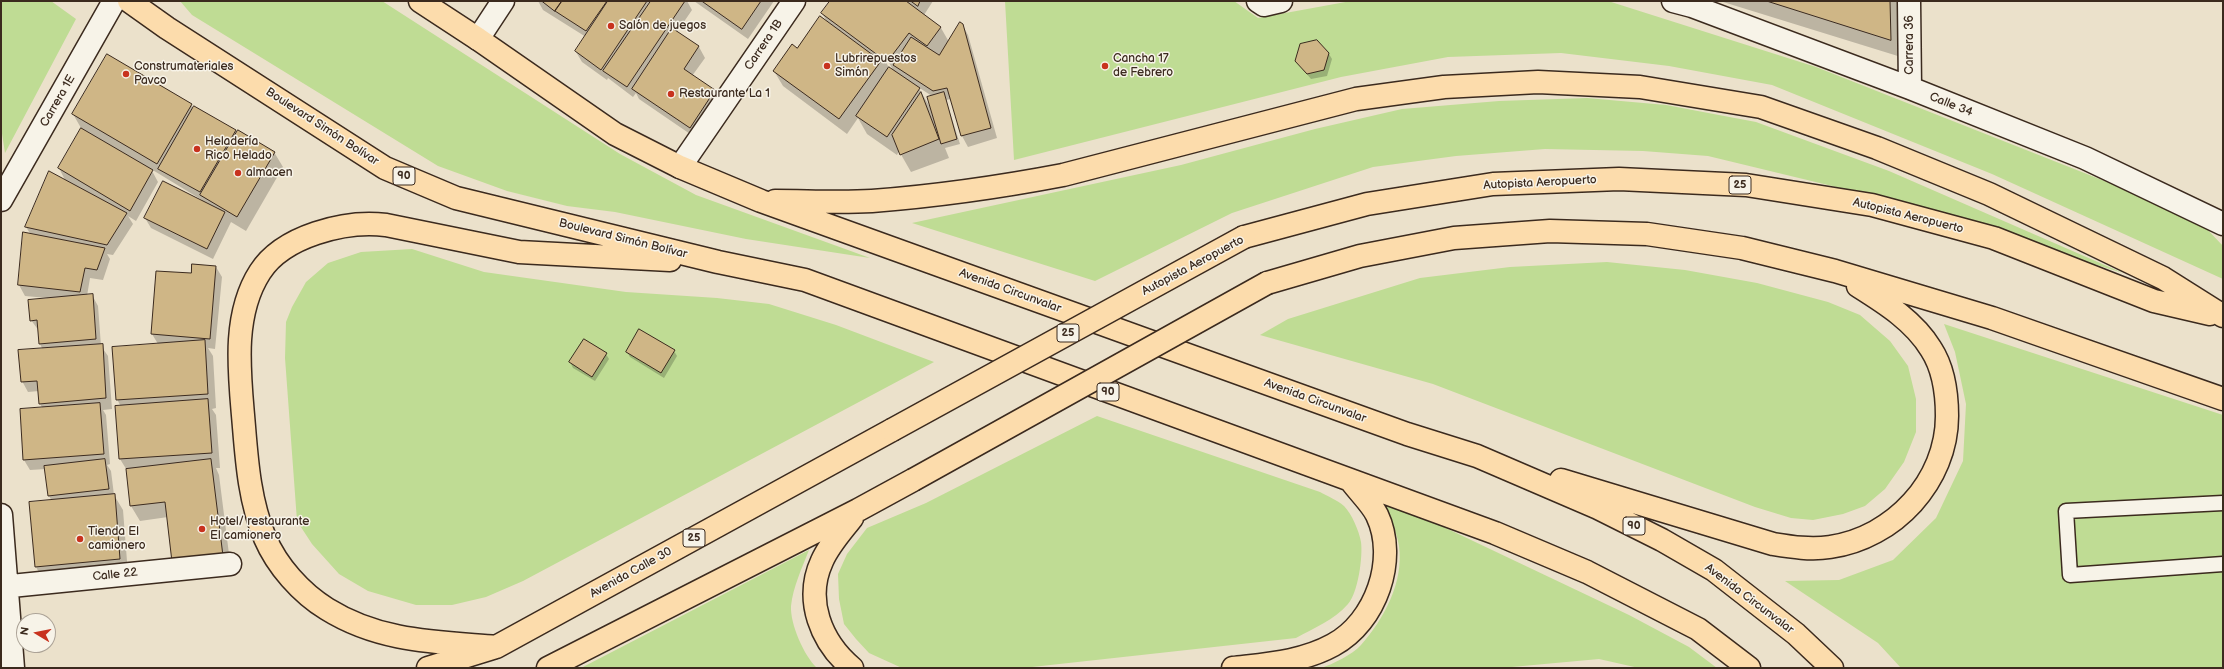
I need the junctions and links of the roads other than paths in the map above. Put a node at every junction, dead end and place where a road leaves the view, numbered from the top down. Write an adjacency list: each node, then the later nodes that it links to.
1 (114, 1): 11 (street, Carrera 1E)
2 (129, 1): 14 (highway, Boulevard Simón Bolívar / 90)
3 (420, 1): 8 (highway, 90)
4 (503, 1): 8 (street)
5 (794, 1): 10 (street, Carrera 1B)
6 (1673, 1): 9 (street, Calle 34)
7 (1909, 1): 9 (street, Carrera 36)
8 (478, 39): 10 (highway, 90)
9 (1910, 88): 13 (street, Calle 34)
10 (680, 168): 12 (highway, 90)
11 (1, 200)
12 (761, 201): 16 (highway); 19 (highway, Avenida Circunvalar / 90)
13 (2223, 224)
14 (718, 262): 20 (highway, 90); 27 (highway)
15 (1835, 271): 17 (highway); 19 (highway); 22 (highway, bridge)
16 (2223, 316): 18 (highway, Autopista Aeropuerto / 25, bridge)
17 (2223, 399)
18 (892, 430): 27 (highway, Avenida Calle 30 / 25)
19 (1477, 456): 34 (highway, Avenida Circunvalar / 90)
20 (1350, 480): 32 (highway); 33 (highway, 90)
21 (2223, 502): 25 (lane)
22 (858, 510): 30 (highway); 31 (highway)
23 (1, 515): 26 (street)
24 (230, 564): 26 (street, Calle 22)
25 (2223, 564)
26 (4, 586): 28 (street)
27 (496, 647): 29 (highway, Avenida Calle 30 / 25)
28 (13, 668)
29 (428, 668)
30 (548, 668)
31 (852, 668)
32 (1233, 668)
33 (1749, 668)
34 (1832, 668)

